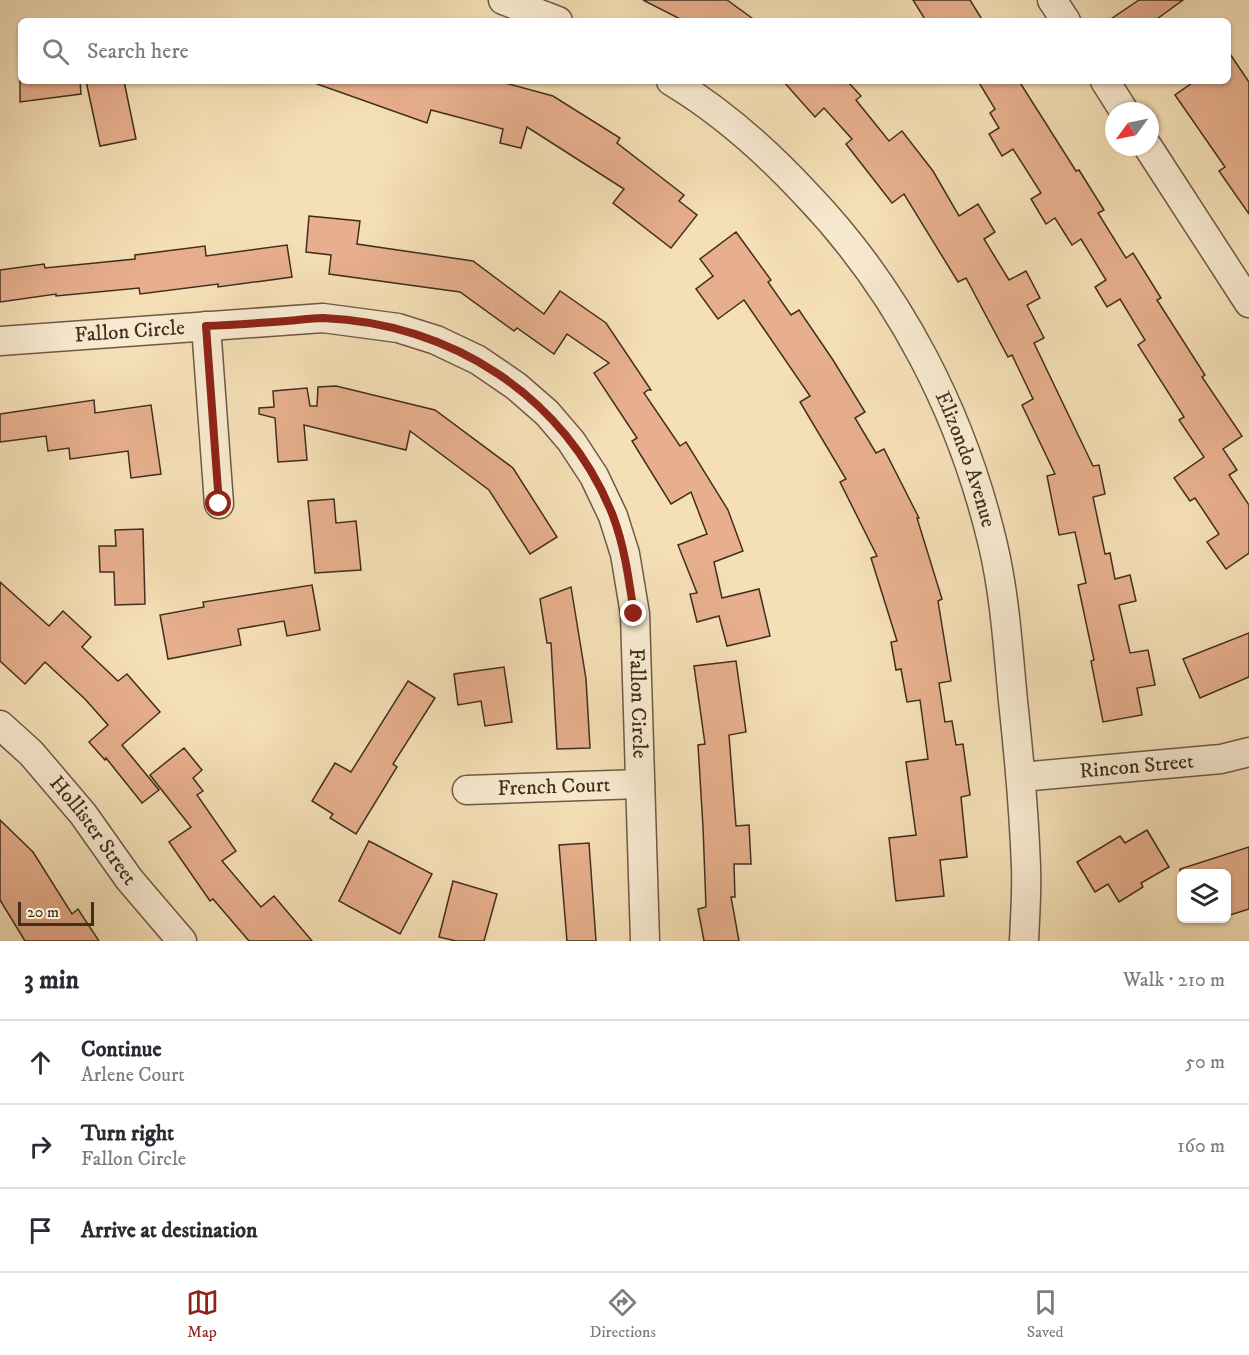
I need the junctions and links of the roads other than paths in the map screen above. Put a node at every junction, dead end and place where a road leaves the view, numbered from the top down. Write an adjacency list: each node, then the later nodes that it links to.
1 (503, 0): 3 (street)
2 (1052, 0): 4 (street)
3 (550, 18)
4 (1064, 18)
5 (675, 84): 15 (street, Elizondo Avenue)
6 (1107, 84): 7 (street)
7 (1118, 102)
8 (1154, 156): 9 (street)
9 (1249, 303)
10 (206, 326): 11 (street, Fallon Circle); 12 (street); 16 (street, Fallon Circle)
11 (0, 341)
12 (219, 504)
13 (0, 725): 18 (street, Hollister Street)
14 (1249, 752): 15 (street, Rincon Street)
15 (1021, 777): 20 (street, Elizondo Avenue)
16 (640, 784): 17 (street, French Court); 19 (street, Fallon Circle)
17 (467, 790)
18 (182, 941)
19 (645, 941)
20 (1024, 941)

